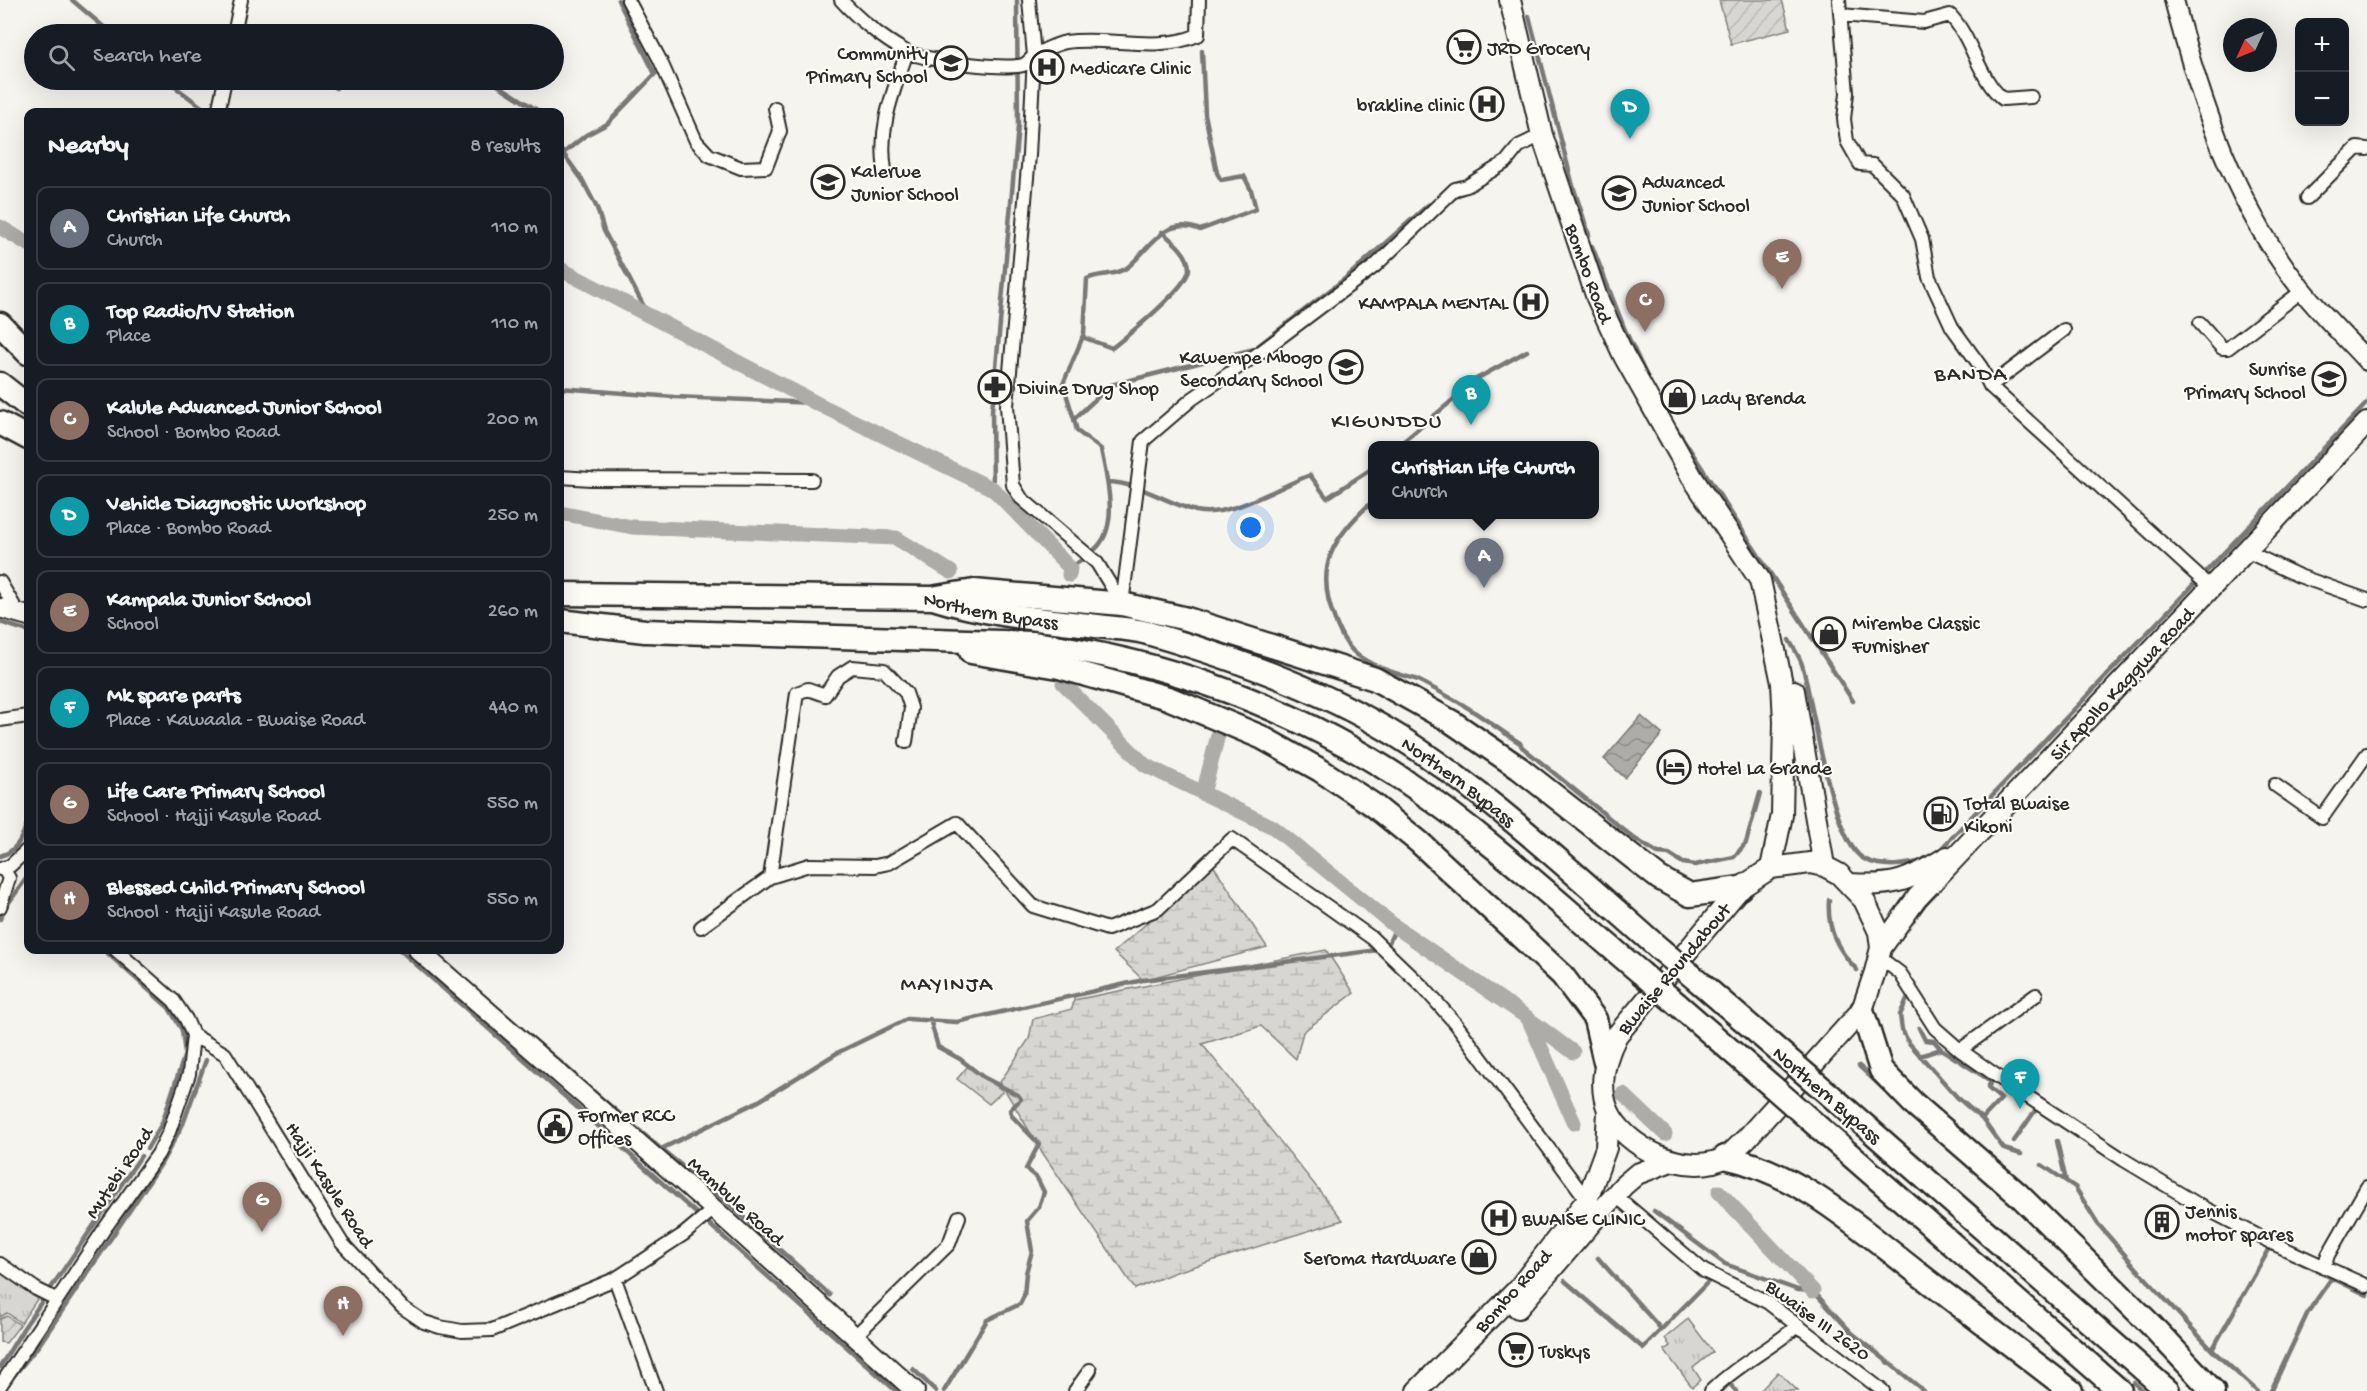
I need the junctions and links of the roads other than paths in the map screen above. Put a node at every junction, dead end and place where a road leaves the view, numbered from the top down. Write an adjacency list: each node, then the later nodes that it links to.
1 (242, 0): 10 (street)
2 (628, 0): 16 (street)
3 (841, 0): 11 (street)
4 (1029, 0): 12 (street)
5 (1199, 0): 12 (street)
6 (1510, 0): 17 (main road, Bombo Road)
7 (1839, 0): 9 (street)
8 (2174, 0): 21 (street)
9 (1841, 15): 14 (street); 30 (street)
10 (236, 24)
11 (907, 52): 12 (street); 19 (street)
12 (1025, 62): 43 (street)
13 (223, 90): 15 (street)
14 (2031, 97)
15 (219, 108)
16 (776, 108)
17 (1542, 135): 43 (street); 45 (main road, Bombo Road)
18 (2367, 149): 20 (street)
19 (885, 170)
20 (2307, 198)
21 (2302, 291): 22 (street); 27 (street)
22 (2200, 323)
23 (0, 324): 26 (highway)
24 (2064, 330): 30 (street)
25 (0, 342): 28 (highway)
26 (24, 349)
27 (2367, 361)
28 (24, 363)
29 (0, 384): 31 (highway)
30 (1990, 386): 39 (street)
31 (24, 403)
32 (0, 423): 34 (highway)
33 (2367, 423): 37 (main road, Sir Apollo Kaggwa Road)
34 (24, 436)
35 (564, 477): 36 (street)
36 (812, 480)
37 (2244, 550): 39 (main road, Sir Apollo Kaggwa Road); 42 (street)
38 (0, 582): 44 (street)
39 (2210, 587): 53 (main road, Sir Apollo Kaggwa Road)
40 (564, 594): 41 (highway, Northern Bypass)
41 (933, 598): 43 (highway); 97 (highway, Northern Bypass, bridge)
42 (2367, 600)
43 (1122, 604): 60 (highway)
44 (15, 611)
45 (1769, 619): 55 (main road, Bombo Road); 56 (main road, Bombo Road)
46 (564, 621): 47 (highway, Northern Bypass)
47 (925, 640): 70 (highway); 96 (highway, Northern Bypass, bridge)
48 (24, 717): 49 (street)
49 (0, 720)
50 (906, 742): 58 (street)
51 (2367, 754): 52 (street)
52 (2275, 785)
53 (1969, 843): 59 (main road); 63 (main road, Sir Apollo Kaggwa Road)
54 (24, 853): 57 (street)
55 (1824, 866): 56 (main road, Bwaise Roundabout); 59 (main road)
56 (1771, 868): 60 (main road, Bwaise Roundabout)
57 (1, 869): 61 (street)
58 (770, 877): 62 (street); 76 (street)
59 (1851, 884): 63 (main road)
60 (1740, 888): 70 (main road, Bwaise Roundabout)
61 (0, 907)
62 (701, 927)
63 (1880, 952): 67 (main road); 69 (street)
64 (121, 954): 68 (street)
65 (423, 954): 77 (street, Mambule Road)
66 (2037, 995): 69 (street)
67 (1862, 1010): 72 (main road); 98 (highway)
68 (193, 1035): 81 (street, Hajji Kasule Road); 83 (street, Mutebi Road)
69 (1960, 1050): 80 (street)
70 (1605, 1062): 71 (main road, Bwaise Roundabout)
71 (1608, 1111): 73 (main road); 76 (main road, Bombo Road)
72 (1725, 1157): 73 (main road); 95 (highway)
73 (1671, 1161): 75 (main road, Bombo Road)
74 (2367, 1187): 80 (street)
75 (1615, 1195): 84 (street, Bwaise III 2620); 92 (main road, Bombo Road)
76 (1587, 1200): 91 (main road, Bombo Road)
77 (714, 1209): 81 (street, Hajji Kasule Road); 85 (street, Mambule Road)
78 (959, 1217): 85 (street)
79 (0, 1264): 83 (street)
80 (2324, 1267): 82 (street)
81 (615, 1279): 88 (street)
82 (2367, 1286)
83 (56, 1299): 87 (street, Mutebi Road)
84 (1797, 1326): 93 (street); 94 (street, Bwaise III 2620)
85 (854, 1337): 89 (street, Mambule Road)
86 (1090, 1370): 90 (street)
87 (0, 1386)
88 (656, 1391)
89 (915, 1391)
90 (1075, 1391)
91 (1417, 1391)
92 (1434, 1391)
93 (1711, 1391)
94 (1883, 1391)
95 (2071, 1391)
96 (2120, 1391)
97 (2168, 1391)
98 (2213, 1391)

